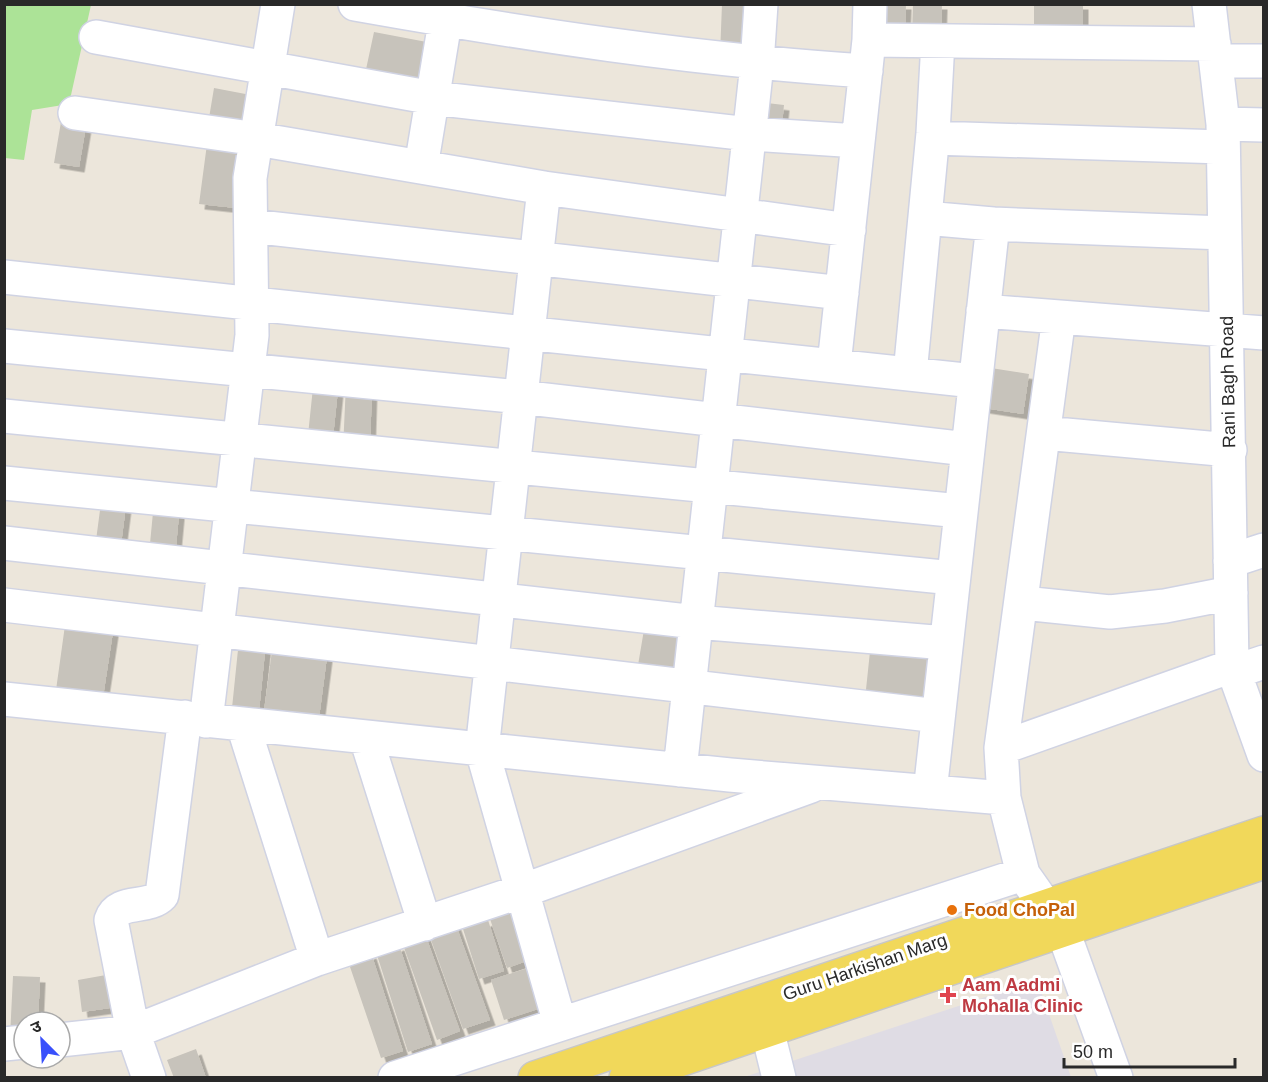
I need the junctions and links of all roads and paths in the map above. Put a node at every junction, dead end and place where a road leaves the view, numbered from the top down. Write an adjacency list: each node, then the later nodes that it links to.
1 (278, 4): 13 (street)
2 (355, 4): 6 (street)
3 (761, 4): 12 (street)
4 (870, 4): 10 (street)
5 (1209, 4): 9 (street, Rani Bagh Road)
6 (446, 12): 12 (street); 14 (street)
7 (96, 37): 13 (street)
8 (938, 41): 9 (street); 10 (street); 19 (street)
9 (1215, 52): 11 (street); 18 (street, Rani Bagh Road)
10 (867, 55): 12 (street); 21 (street)
11 (1263, 61)
12 (757, 64): 17 (street)
13 (268, 68): 14 (street); 20 (street)
14 (433, 98): 17 (street); 22 (street)
15 (75, 113): 20 (street)
16 (1263, 125): 18 (street)
17 (749, 134): 21 (street); 24 (street)
18 (1223, 136): 19 (street); 29 (street, Rani Bagh Road)
19 (933, 138): 25 (street)
20 (257, 140): 22 (street); 27 (street)
21 (858, 141): 28 (street)
22 (422, 167): 23 (street)
23 (544, 188): 24 (street); 30 (street)
24 (740, 213): 28 (street); 32 (street)
25 (925, 218): 26 (street); 44 (street)
26 (993, 224): 29 (street); 35 (street)
27 (251, 226): 30 (street); 34 (street)
28 (849, 230): 33 (street)
29 (1224, 233): 38 (street, Rani Bagh Road)
30 (536, 257): 32 (street); 37 (street)
31 (4, 277): 34 (street)
32 (733, 281): 33 (street); 41 (street)
33 (842, 293): 42 (street)
34 (251, 303): 37 (street); 43 (street)
35 (983, 311): 36 (street); 45 (street)
36 (1059, 317): 38 (street); 49 (street)
37 (527, 332): 41 (street); 46 (street)
38 (1228, 332): 39 (street); 52 (street, Rani Bagh Road)
39 (1263, 333)
40 (4, 346): 43 (street)
41 (726, 352): 42 (street); 48 (street)
42 (834, 365): 44 (street)
43 (248, 370): 46 (street); 50 (street)
44 (910, 374): 45 (street)
45 (974, 381): 51 (street)
46 (520, 397): 48 (street); 53 (street)
47 (4, 416): 50 (street)
48 (718, 422): 51 (street); 55 (street)
49 (1044, 433): 52 (street); 67 (street)
50 (239, 439): 53 (street); 56 (street)
51 (967, 449): 57 (street)
52 (1230, 450): 62 (street, Rani Bagh Road)
53 (513, 466): 55 (street); 58 (street)
54 (4, 483): 56 (street)
55 (711, 486): 57 (street); 61 (street)
56 (231, 506): 58 (street); 63 (street)
57 (960, 511): 64 (street)
58 (505, 534): 61 (street); 66 (street)
59 (4, 543): 63 (street)
60 (1263, 550): 62 (street)
61 (704, 554): 64 (street); 69 (street)
62 (1230, 561): 65 (street, Rani Bagh Road)
63 (224, 568): 66 (street); 70 (street)
64 (953, 578): 71 (street)
65 (1231, 593): 67 (street); 73 (street, Rani Bagh Road)
66 (498, 599): 69 (street); 72 (street)
67 (1023, 603): 80 (street)
68 (4, 605): 70 (street)
69 (696, 622): 71 (street); 74 (street)
70 (217, 630): 72 (street); 77 (street)
71 (946, 643): 76 (street)
72 (491, 663): 74 (street); 81 (street)
73 (1243, 667): 80 (street); 82 (street, Rani Bagh Road)
74 (688, 687): 76 (street); 83 (street)
75 (4, 699): 77 (street)
76 (938, 716): 85 (street)
77 (196, 719): 78 (street); 96 (street)
78 (243, 725): 79 (street); 93 (street)
79 (366, 738): 81 (street); 92 (street)
80 (1001, 748): 86 (street)
81 (482, 750): 83 (street); 90 (street)
82 (1263, 755)
83 (680, 770): 84 (street)
84 (822, 783): 85 (street); 90 (street)
85 (930, 792): 86 (street)
86 (1004, 798): 89 (street)
87 (1263, 833): 91 (main road, Guru Harkishan Marg)
88 (1263, 862): 91 (main road, Guru Harkishan Marg)
89 (1023, 874): 91 (street); 94 (street)
90 (522, 891): 92 (street); 94 (street)
91 (1055, 918): 95 (main road, Guru Harkishan Marg); 100 (main road, Guru Harkishan Marg); 103 (street)
92 (425, 924): 93 (street)
93 (317, 959): 96 (street)
94 (560, 1023): 99 (street)
95 (767, 1029): 101 (main road, Guru Harkishan Marg); 102 (street)
96 (134, 1032): 97 (street); 98 (street)
97 (72, 1039)
98 (149, 1077)
99 (396, 1077)
100 (535, 1077)
101 (626, 1077)
102 (779, 1077)
103 (1116, 1077)

